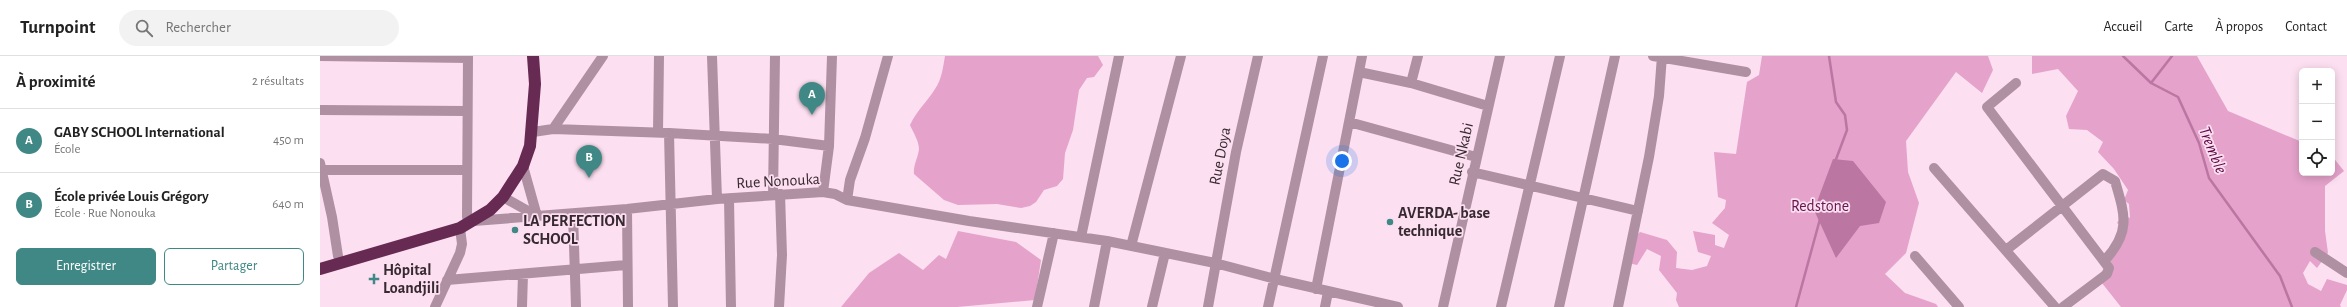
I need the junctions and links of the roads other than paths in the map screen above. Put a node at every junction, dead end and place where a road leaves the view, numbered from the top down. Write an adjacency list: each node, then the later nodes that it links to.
1 (320, 56): 17 (street)
2 (533, 56): 23 (highway)
3 (659, 56): 32 (street)
4 (712, 56): 34 (street)
5 (775, 56): 35 (street)
6 (832, 56): 36 (street)
7 (888, 56): 50 (street)
8 (1119, 56): 60 (street)
9 (1181, 56): 62 (street)
10 (1258, 56): 70 (street, Rue Doya)
11 (1323, 56): 76 (street)
12 (1362, 56): 21 (street)
13 (1418, 56): 24 (street)
14 (1500, 56): 26 (street, Rue Nkabi)
15 (1560, 56): 43 (street)
16 (1615, 56): 49 (street)
17 (468, 57): 28 (street)
18 (1659, 57): 20 (street); 54 (street)
19 (600, 58): 30 (street)
20 (1717, 61): 22 (street)
21 (1359, 72): 24 (street); 29 (street)
22 (1746, 72)
23 (533, 73): 31 (highway); 57 (highway)
24 (1411, 83): 26 (street)
25 (2016, 83): 52 (street)
26 (1488, 106): 37 (street, Rue Nkabi)
27 (320, 110): 28 (street)
28 (467, 111): 41 (street)
29 (1349, 122): 37 (street); 78 (street)
30 (554, 130): 31 (street); 32 (street)
31 (533, 132): 39 (highway)
32 (658, 132): 33 (street)
33 (669, 133): 34 (street); 51 (street)
34 (714, 135): 35 (street); 47 (street)
35 (773, 139): 36 (street); 45 (street)
36 (829, 146): 44 (street)
37 (1476, 157): 42 (street, Rue Nkabi)
38 (321, 166): 41 (street); 66 (street)
39 (523, 166): 46 (highway); 56 (street)
40 (1934, 168): 63 (street)
41 (467, 170): 57 (street)
42 (1472, 172): 43 (street); 95 (street, Rue Nkabi)
43 (1529, 186): 49 (street); 96 (street)
44 (823, 192): 45 (street, Rue Nonouka); 50 (street, Rue Nonouka)
45 (776, 194): 48 (street, Rue Nonouka); 87 (street)
46 (503, 197): 56 (street); 57 (highway)
47 (717, 198): 48 (street, Rue Nonouka); 51 (street, Rue Nonouka)
48 (730, 198): 86 (street)
49 (1584, 199): 54 (street); 97 (street)
50 (847, 200): 59 (street, Rue Nonouka)
51 (670, 204): 53 (street, Rue Nonouka); 85 (street)
52 (2061, 206): 63 (street); 69 (street); 69 (street)
53 (627, 209): 55 (street, Rue Nonouka); 71 (street)
54 (1638, 211): 98 (street)
55 (573, 214): 56 (street, Rue Nonouka); 73 (street)
56 (536, 216): 57 (street, Rue Nonouka)
57 (470, 219): 58 (highway); 66 (highway)
58 (460, 228): 72 (highway); 77 (street)
59 (1054, 233): 60 (street, Rue Nonouka); 88 (street)
60 (1081, 237): 61 (street, Rue Nonouka)
61 (1107, 241): 62 (street, Rue Nonouka); 89 (street)
62 (1131, 246): 65 (street, Rue Nonouka)
63 (2006, 250): 100 (street)
64 (2315, 252): 74 (street)
65 (1165, 253): 70 (street, Rue Nonouka); 90 (street)
66 (338, 256): 68 (highway)
67 (1915, 256): 99 (street)
68 (320, 260)
69 (2105, 260): 101 (street)
70 (1216, 263): 76 (street, Rue Nonouka); 91 (street, Rue Doya)
71 (626, 265): 73 (street); 84 (street)
72 (320, 269)
73 (575, 269): 75 (street); 83 (street)
74 (2347, 273)
75 (523, 274): 77 (street); 82 (street)
76 (1275, 279): 78 (street, Rue Nonouka); 92 (street)
77 (447, 280): 81 (street)
78 (1316, 289): 79 (street, Rue Nonouka)
79 (1328, 292): 80 (street, Rue Nonouka); 93 (street)
80 (1384, 305): 94 (street, Rue Nonouka)
81 (435, 307)
82 (522, 307)
83 (576, 307)
84 (628, 307)
85 (673, 307)
86 (731, 307)
87 (779, 307)
88 (1037, 307)
89 (1094, 307)
90 (1152, 307)
91 (1208, 307)
92 (1268, 307)
93 (1325, 307)
94 (1398, 307)
95 (1443, 307)
96 (1501, 307)
97 (1559, 307)
98 (1618, 307)
99 (1959, 307)
100 (2055, 307)
101 (2063, 307)

